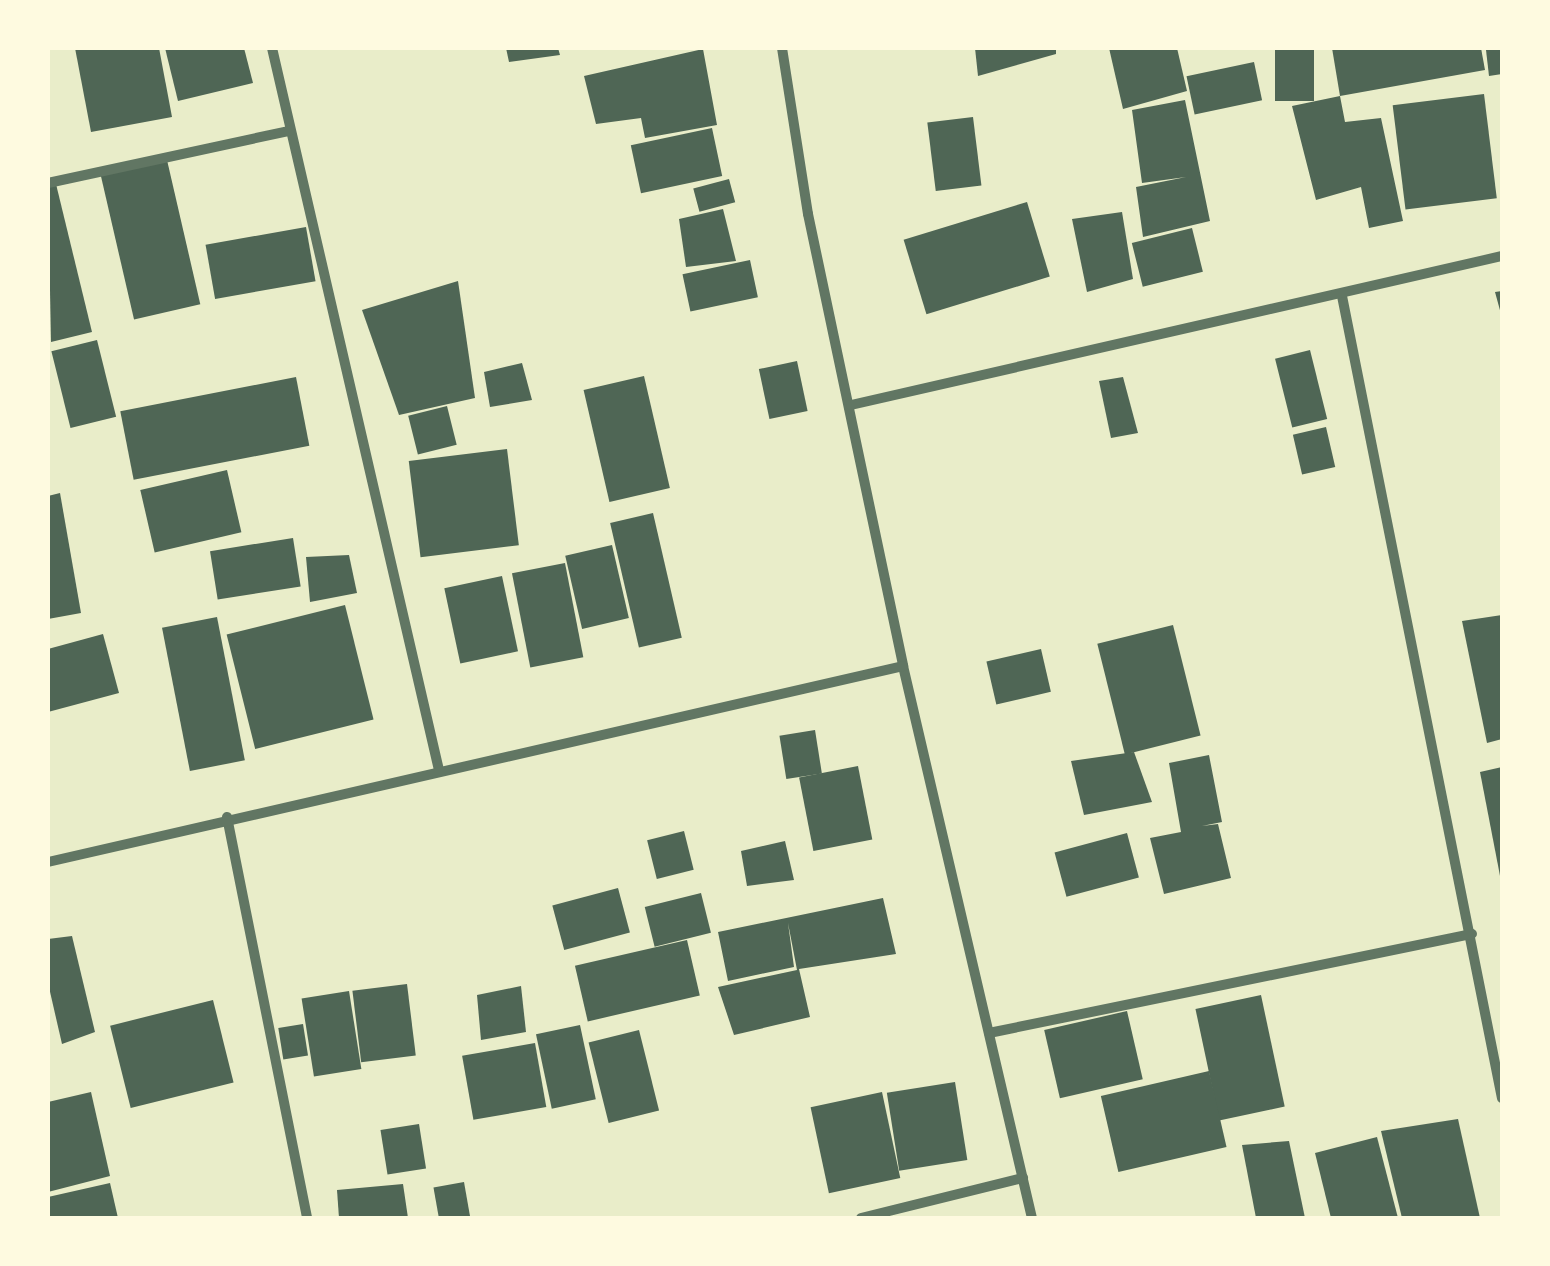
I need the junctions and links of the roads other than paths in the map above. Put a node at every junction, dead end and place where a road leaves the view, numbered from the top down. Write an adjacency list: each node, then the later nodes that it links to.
1 (272, 48): 3 (street)
2 (782, 48): 7 (street)
3 (289, 131): 4 (street); 9 (street)
4 (48, 183)
5 (1502, 256): 6 (street)
6 (1342, 296): 7 (street); 12 (street)
7 (851, 405): 8 (street)
8 (903, 666): 9 (street); 13 (street)
9 (439, 770): 10 (street)
10 (227, 816): 11 (street); 17 (street)
11 (48, 862)
12 (1472, 934): 13 (street); 14 (street)
13 (989, 1033): 16 (street)
14 (1501, 1084): 15 (street)
15 (1502, 1098)
16 (1023, 1178): 18 (street); 19 (street)
17 (307, 1218)
18 (860, 1218)
19 (1032, 1218)

